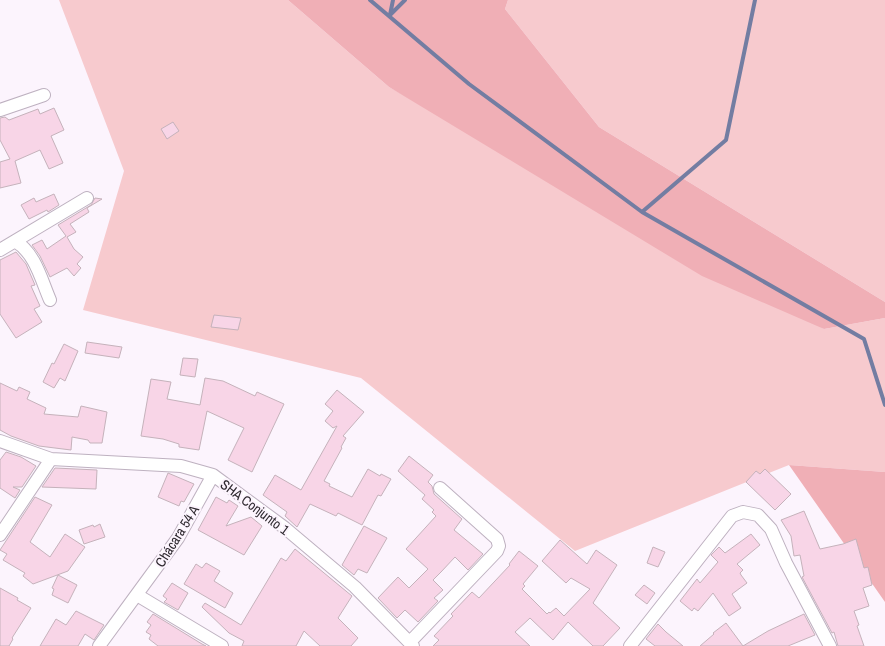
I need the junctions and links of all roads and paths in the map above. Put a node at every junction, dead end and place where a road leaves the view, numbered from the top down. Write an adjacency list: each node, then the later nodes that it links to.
1 (44, 95): 2 (street)
2 (0, 110)
3 (86, 198): 4 (street)
4 (15, 241): 5 (street); 6 (street)
5 (0, 250)
6 (50, 300)
7 (0, 440): 8 (street, SHA Conjunto 1)
8 (51, 459): 9 (street, SHA Conjunto 1); 11 (street)
9 (214, 475): 12 (street, Chácara 54 A); 13 (street, SHA Conjunto 1)
10 (440, 488): 13 (street)
11 (0, 535)
12 (138, 595): 15 (street, Chácara 54 A); 16 (street)
13 (411, 644)
14 (634, 644): 17 (street)
15 (99, 646)
16 (222, 646)
17 (830, 646)

